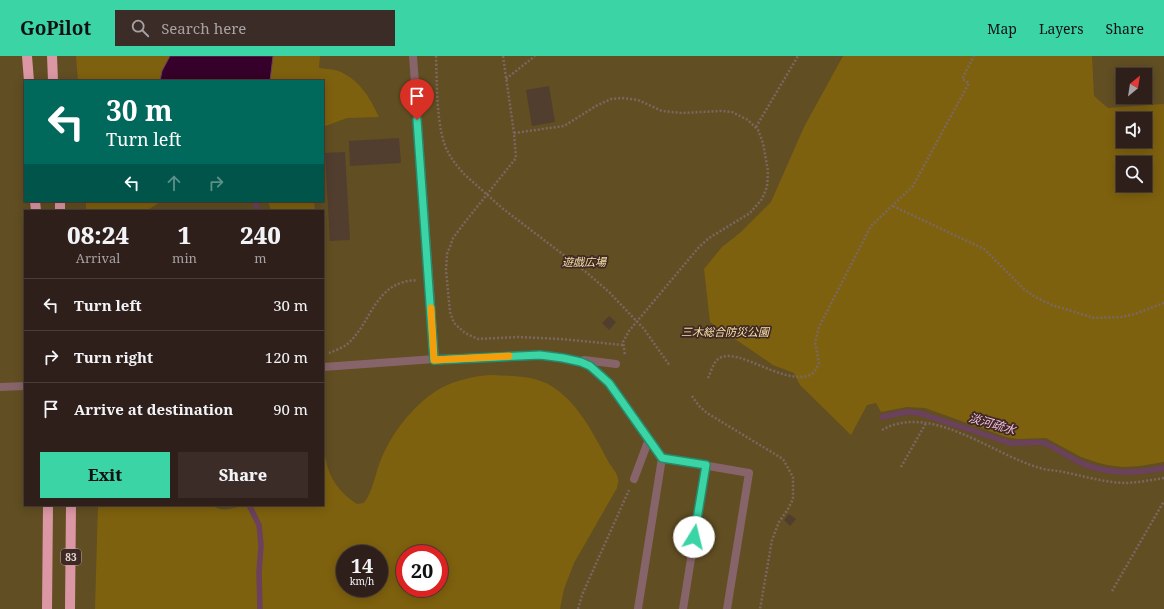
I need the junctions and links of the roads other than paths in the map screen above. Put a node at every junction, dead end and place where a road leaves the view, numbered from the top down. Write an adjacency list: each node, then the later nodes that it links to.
1 (27, 56): 4 (main road)
2 (52, 56): 5 (main road)
3 (413, 56): 7 (lane)
4 (29, 80)
5 (53, 80)
6 (571, 359): 7 (lane); 8 (lane); 12 (lane)
7 (434, 360): 9 (lane)
8 (616, 364)
9 (324, 367)
10 (22, 386): 11 (lane)
11 (0, 387)
12 (649, 439): 13 (lane); 15 (lane)
13 (662, 458): 14 (lane); 20 (lane)
14 (706, 465): 21 (lane); 22 (lane)
15 (634, 479)
16 (48, 506): 18 (main road, 83)
17 (71, 506): 19 (main road, 83)
18 (47, 609)
19 (70, 609)
20 (638, 609)
21 (683, 609)
22 (727, 609)

